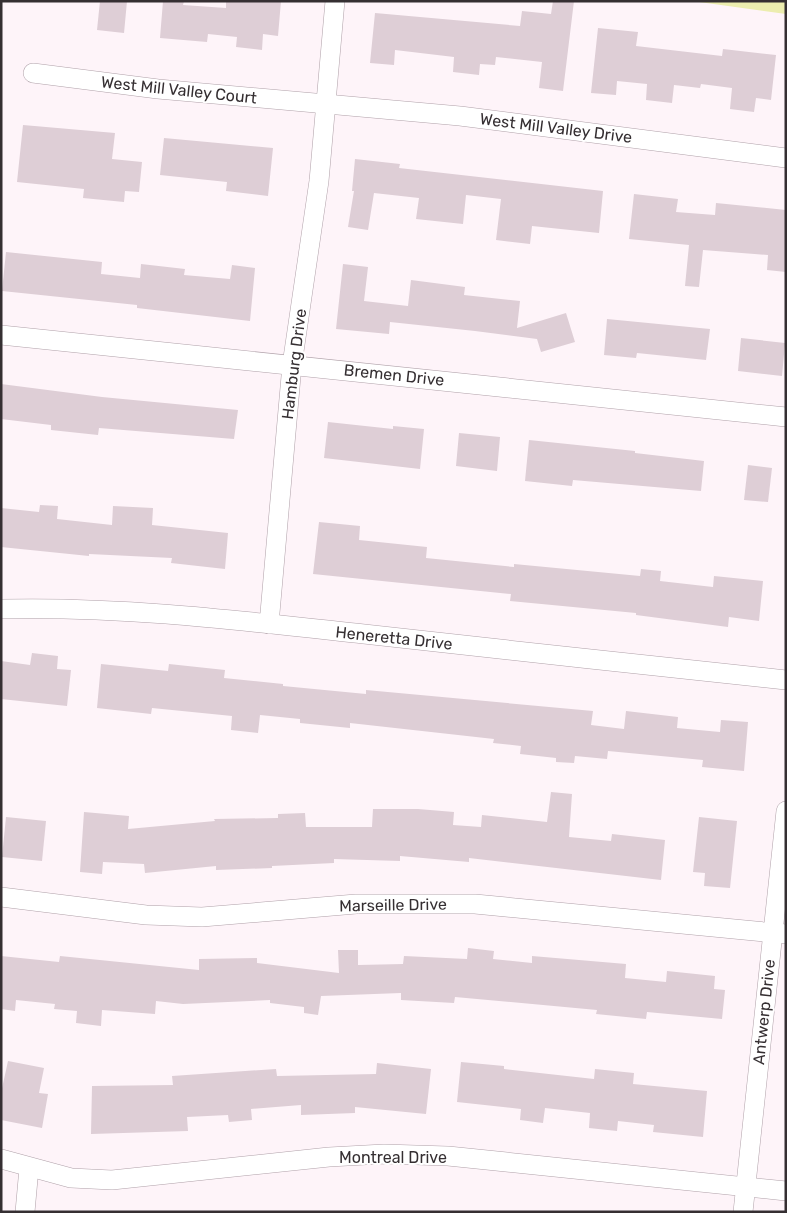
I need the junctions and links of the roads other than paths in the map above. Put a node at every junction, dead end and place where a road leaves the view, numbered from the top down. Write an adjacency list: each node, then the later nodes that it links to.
1 (335, 1): 3 (street, Hamburg Drive)
2 (33, 73): 3 (street, West Mill Valley Court)
3 (326, 104): 4 (street, West Mill Valley Drive); 6 (street, Hamburg Drive)
4 (786, 158)
5 (1, 335): 6 (street, Bremen Drive)
6 (292, 365): 7 (street, Bremen Drive); 9 (street, Hamburg Drive)
7 (786, 417)
8 (1, 608): 9 (street, Heneretta Drive)
9 (269, 624): 10 (street, Heneretta Drive)
10 (786, 680)
11 (786, 811): 13 (street, Antwerp Drive)
12 (1, 897): 13 (street, Marseille Drive)
13 (779, 933): 16 (street, Antwerp Drive)
14 (1, 1159): 15 (street, Montreal Drive)
15 (29, 1168): 16 (street, Montreal Drive); 18 (street)
16 (746, 1186): 17 (street, Montreal Drive); 19 (street, Antwerp Drive)
17 (786, 1191)
18 (25, 1212)
19 (743, 1212)

